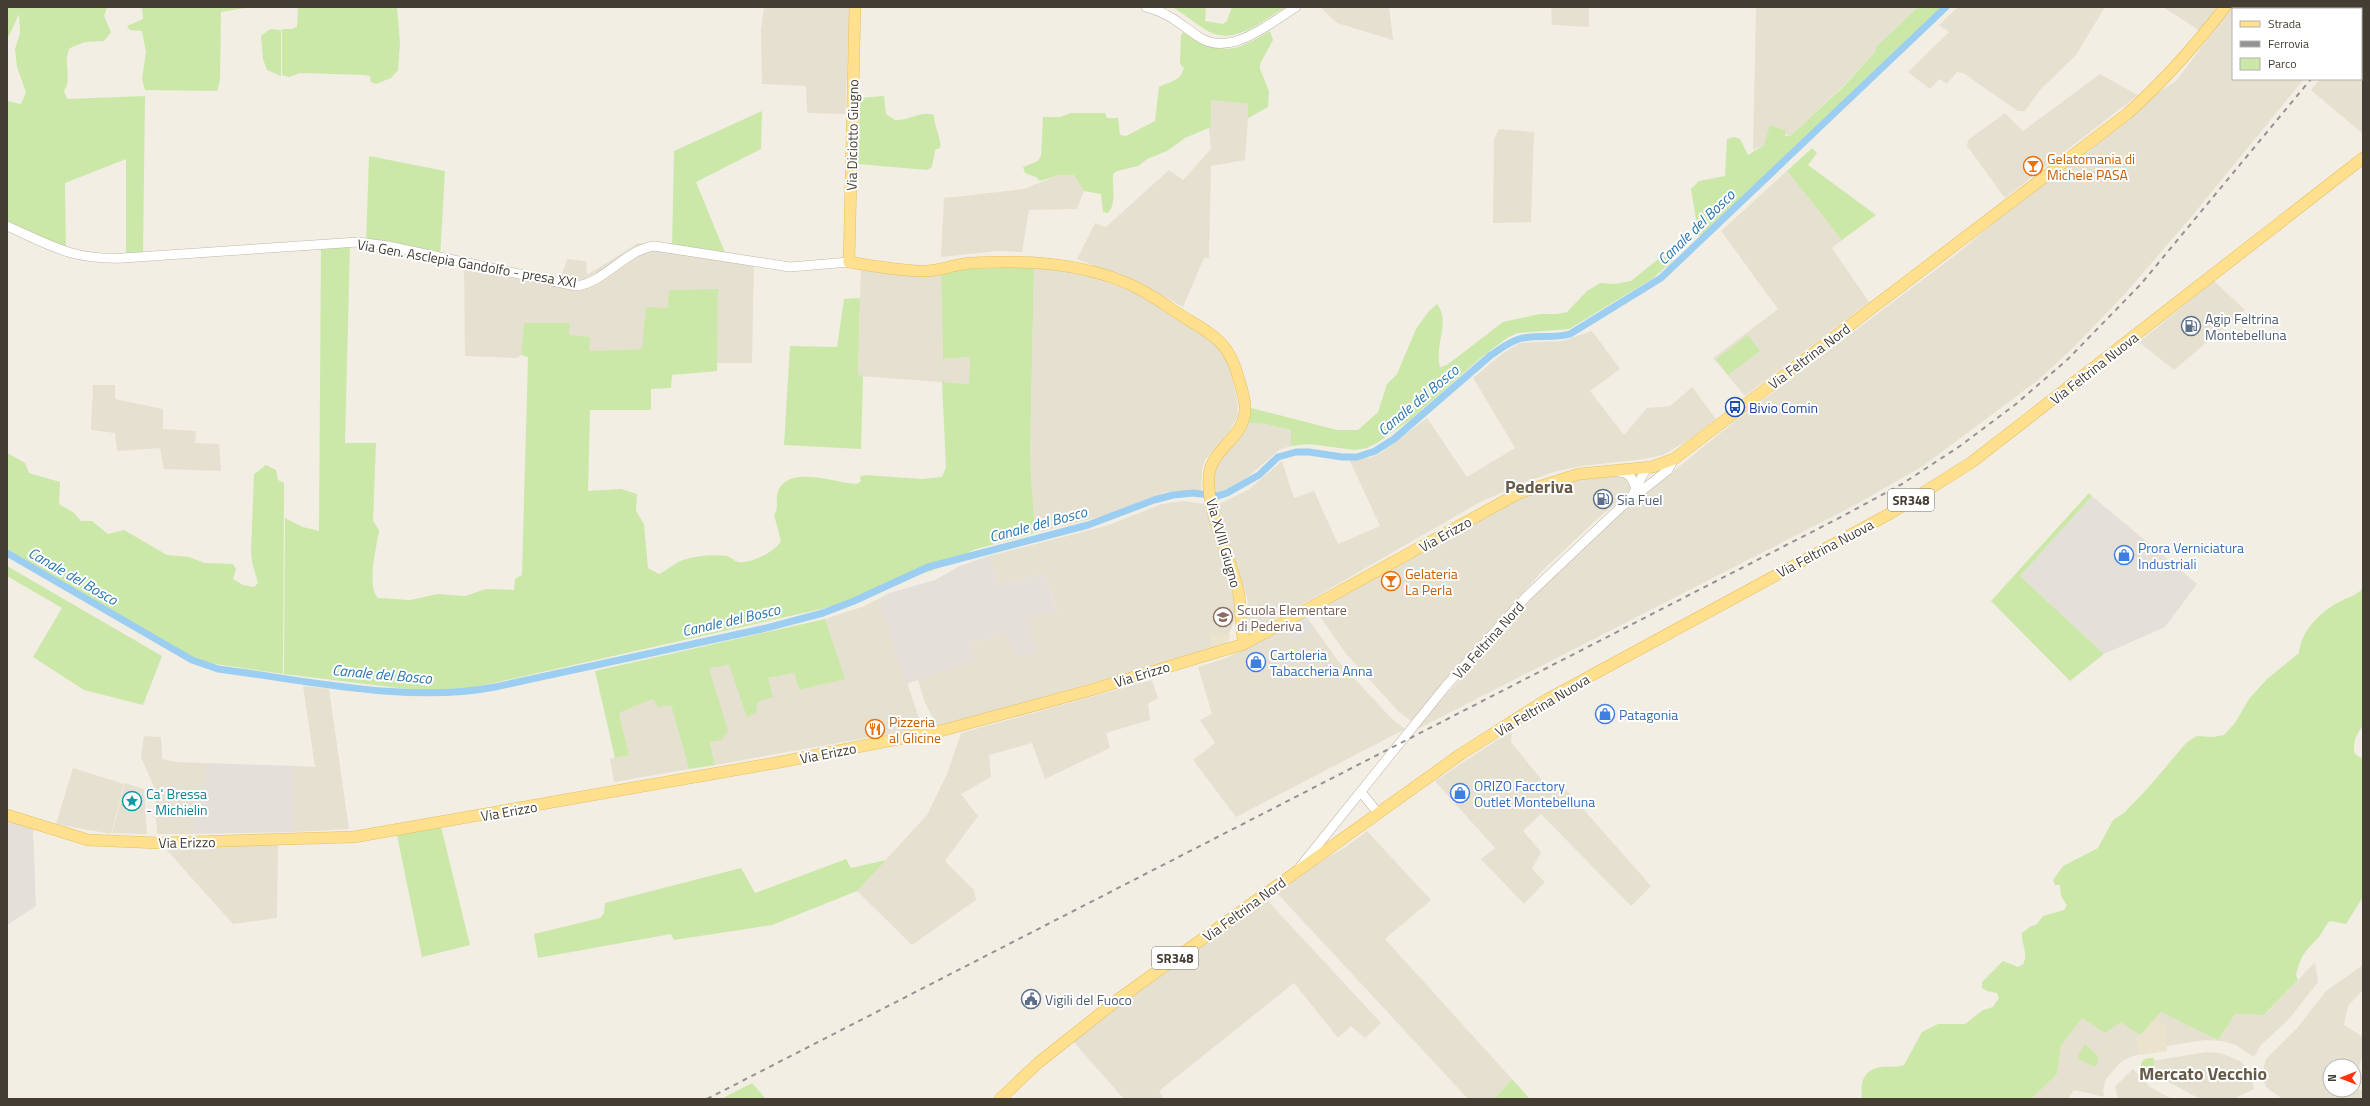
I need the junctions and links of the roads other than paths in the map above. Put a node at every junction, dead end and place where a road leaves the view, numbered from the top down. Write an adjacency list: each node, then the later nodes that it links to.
1 (855, 7): 7 (main road, Via Diciotto Giugno)
2 (1146, 7): 3 (street)
3 (1296, 7)
4 (2225, 7): 8 (main road, Via Feltrina Nord)
5 (2363, 158): 16 (main road, Via Feltrina Nuova / SR348)
6 (7, 226): 7 (street, Via Gen. Asclepia Gandolfo - presa XXI)
7 (850, 262): 14 (main road, Via XVIII Giugno)
8 (1674, 459): 9 (main road, Via Erizzo); 11 (street, Via Feltrina Nord)
9 (1649, 467): 10 (main road, Via Erizzo); 11 (street); 12 (street, Via Feltrina Nord)
10 (1610, 471): 12 (street); 14 (main road, Via Erizzo)
11 (1653, 482): 13 (street, Via Feltrina Nord)
12 (1636, 488): 13 (street, Via Feltrina Nord)
13 (1629, 501): 15 (street, Via Feltrina Nord)
14 (1244, 644): 17 (main road, Via Erizzo)
15 (1361, 792): 16 (street); 18 (street, Via Feltrina Nord)
16 (1378, 813): 18 (main road, Via Feltrina Nuova / SR348)
17 (7, 815)
18 (1299, 869): 19 (main road, Via Feltrina Nord / SR348)
19 (1000, 1099)

